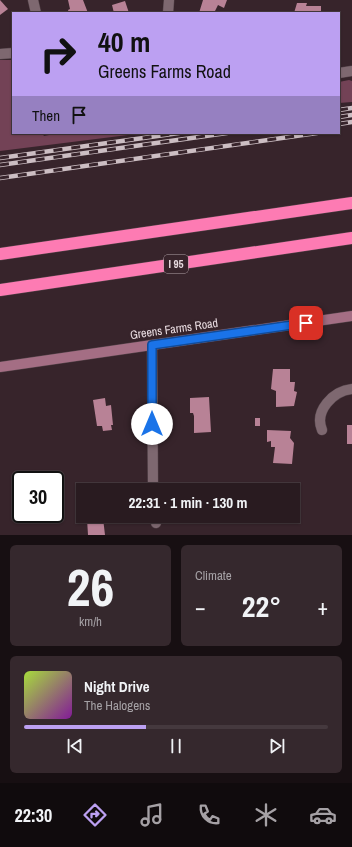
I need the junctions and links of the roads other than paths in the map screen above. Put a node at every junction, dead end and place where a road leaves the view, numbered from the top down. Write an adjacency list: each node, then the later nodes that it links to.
1 (33, 0): 3 (street)
2 (169, 0): 4 (street)
3 (36, 12)
4 (168, 12)
5 (12, 52): 6 (street)
6 (0, 54)
7 (352, 71): 8 (street)
8 (340, 73)
9 (352, 203): 11 (highway)
10 (352, 238): 12 (highway, I 95)
11 (0, 254)
12 (0, 290)
13 (352, 316): 14 (main road, Greens Farms Road)
14 (152, 345): 15 (main road, Greens Farms Road); 18 (street)
15 (0, 367)
16 (352, 389): 17 (street)
17 (322, 430)
18 (152, 483)

